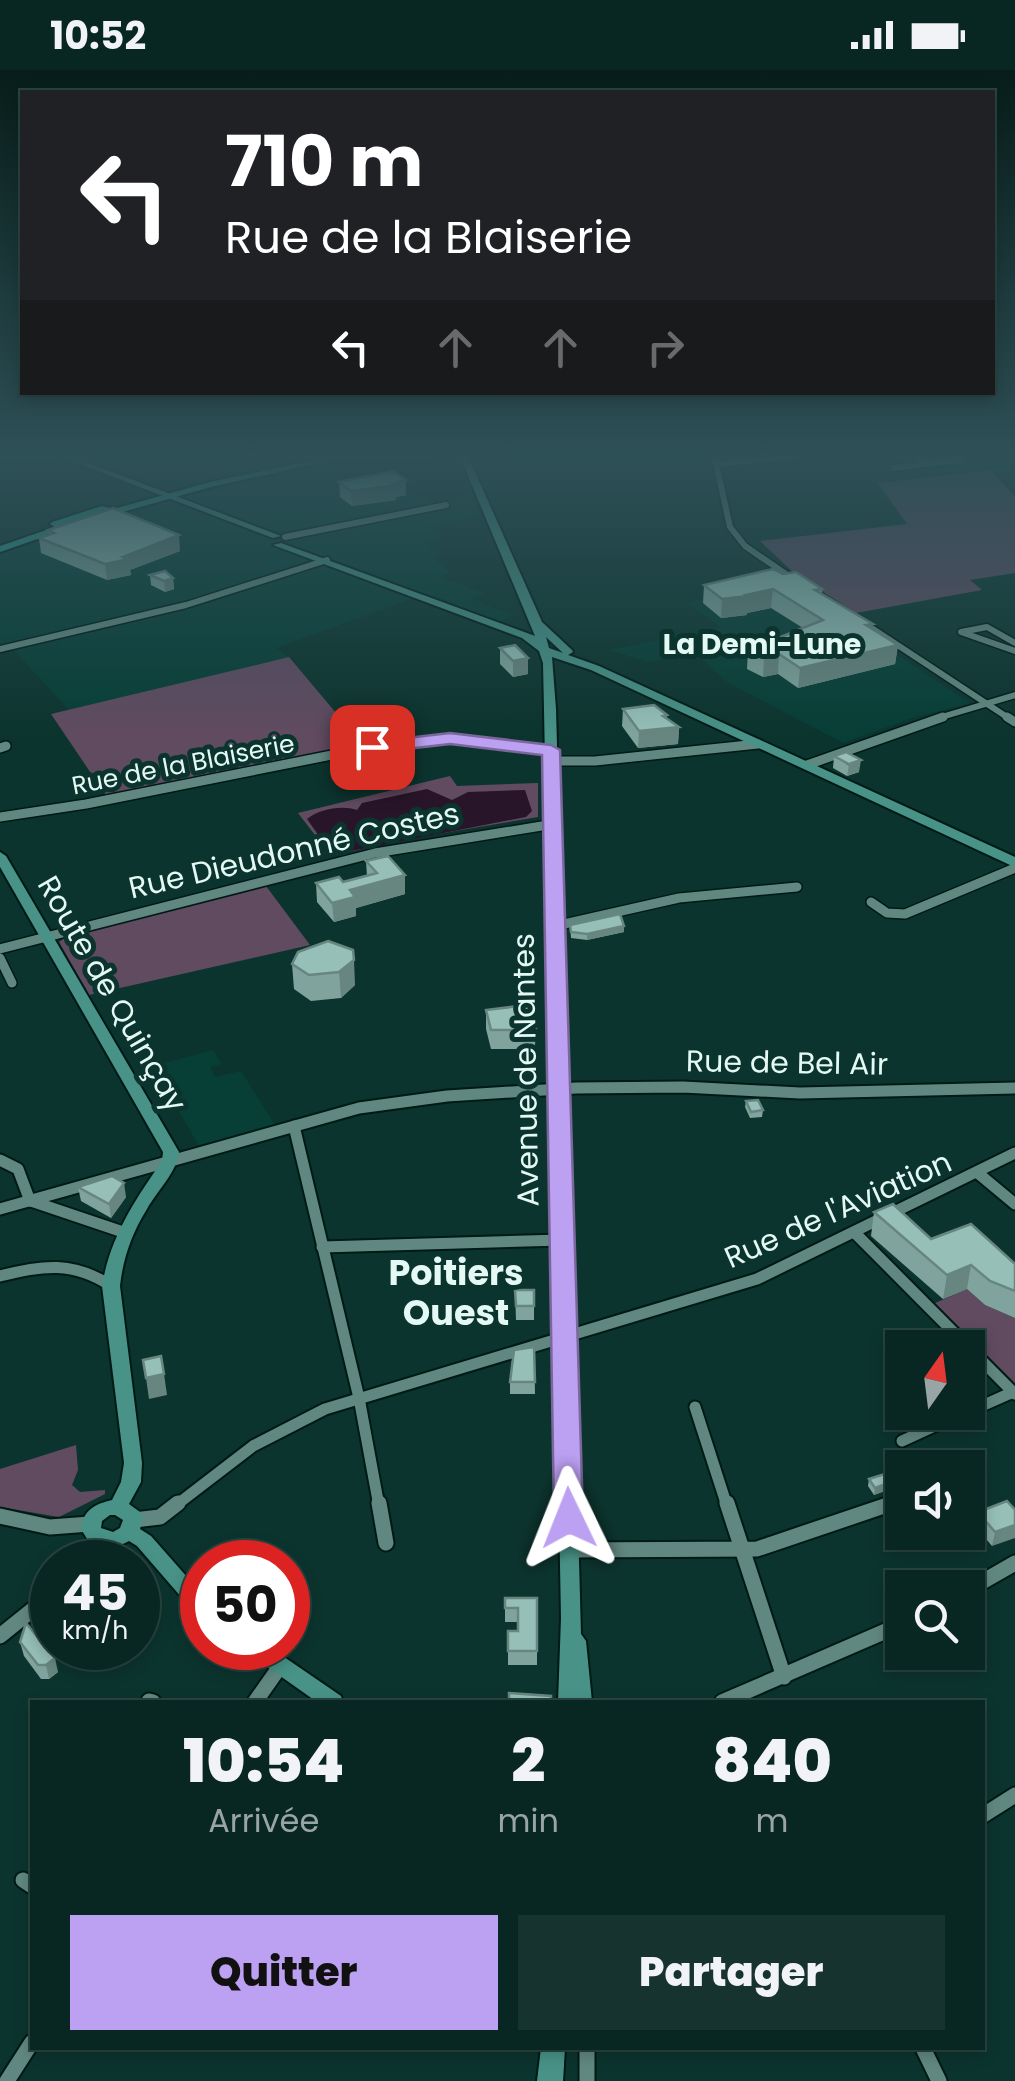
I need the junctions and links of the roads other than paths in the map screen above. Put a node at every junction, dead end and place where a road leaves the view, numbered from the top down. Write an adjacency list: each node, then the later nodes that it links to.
1 (298, 548): 4 (main road)
2 (504, 548): 9 (main road, Avenue de Nantes)
3 (752, 548): 7 (street)
4 (313, 554): 5 (main road); 6 (street)
5 (327, 560): 6 (street); 9 (main road)
6 (289, 569): 11 (street)
7 (806, 586)
8 (851, 615): 14 (street)
9 (545, 642): 12 (main road); 12 (main road); 17 (main road, Avenue de Nantes)
10 (1015, 647): 10 (street)
11 (0, 650)
12 (594, 668): 16 (main road)
13 (1015, 695): 14 (street)
14 (990, 704): 15 (street); 18 (street)
15 (1015, 722)
16 (758, 744): 17 (street, Rue de la Blaiserie); 18 (main road)
17 (551, 756): 19 (street, Rue de la Blaiserie); 20 (main road, Avenue de Nantes)
18 (806, 765): 22 (main road)
19 (0, 817)
20 (554, 824): 25 (main road, Avenue de Nantes); 26 (street, Rue Dieudonné Costes)
21 (1, 858): 26 (main road, Route de Quinçay)
22 (1015, 865): 24 (street)
23 (797, 887): 25 (street)
24 (871, 902)
25 (555, 926): 31 (main road, Avenue de Nantes)
26 (48, 937): 27 (street, Rue Dieudonné Costes); 35 (main road, Route de Quinçay)
27 (0, 949)
28 (0, 958): 29 (street)
29 (12, 983)
30 (1015, 1088): 31 (street, Rue de Bel Air)
31 (559, 1090): 32 (street, Rue de Bel Air); 42 (main road, Avenue de Nantes)
32 (294, 1126): 35 (street, Rue de Bel Air); 43 (street)
33 (1015, 1152): 36 (street, Rue de l'Aviation)
34 (0, 1160): 37 (street)
35 (170, 1161): 37 (street, Rue de Bel Air); 40 (main road)
36 (979, 1174): 38 (street); 41 (street, Rue de l'Aviation)
37 (30, 1201): 39 (street, Rue de Bel Air); 40 (street)
38 (1015, 1204)
39 (0, 1209)
40 (123, 1232): 45 (main road)
41 (855, 1233): 46 (street, Rue de l'Aviation); 47 (street)
42 (562, 1240): 43 (street); 46 (main road, Avenue de Nantes)
43 (322, 1247): 48 (street)
44 (0, 1276): 45 (street)
45 (111, 1286): 55 (main road)
46 (563, 1338): 48 (street, Rue de l'Aviation); 59 (main road, Avenue de Nantes)
47 (1014, 1393): 49 (street)
48 (359, 1398): 55 (street, Rue de l'Aviation); 58 (street)
49 (985, 1404)
50 (694, 1407): 60 (street)
51 (925, 1430): 52 (street)
52 (902, 1440)
53 (885, 1506): 60 (street)
54 (0, 1516): 56 (street)
55 (127, 1520): 56 (main road); 56 (main road); 63 (main road)
56 (97, 1532): 57 (street)
57 (97, 1540)
58 (386, 1543)
59 (570, 1550): 60 (street); 65 (main road, Avenue de Nantes)
60 (741, 1550): 70 (street)
61 (1015, 1563): 62 (street)
62 (985, 1580)
63 (180, 1582)
64 (30, 1612): 67 (street)
65 (572, 1618): 73 (main road, Avenue de Nantes); 74 (main road, Avenue de Nantes)
66 (885, 1632): 70 (street)
67 (0, 1636)
68 (278, 1670): 71 (street)
69 (287, 1670): 72 (main road)
70 (784, 1677): 75 (street)
71 (256, 1700)
72 (330, 1700)
73 (569, 1700)
74 (582, 1700)
75 (727, 1700)
76 (1015, 1796): 77 (street)
77 (985, 1814)
78 (30, 2045): 82 (street)
79 (553, 2050): 83 (main road)
80 (587, 2050): 84 (street)
81 (923, 2050): 85 (street)
82 (7, 2081)
83 (550, 2081)
84 (587, 2081)
85 (939, 2081)

